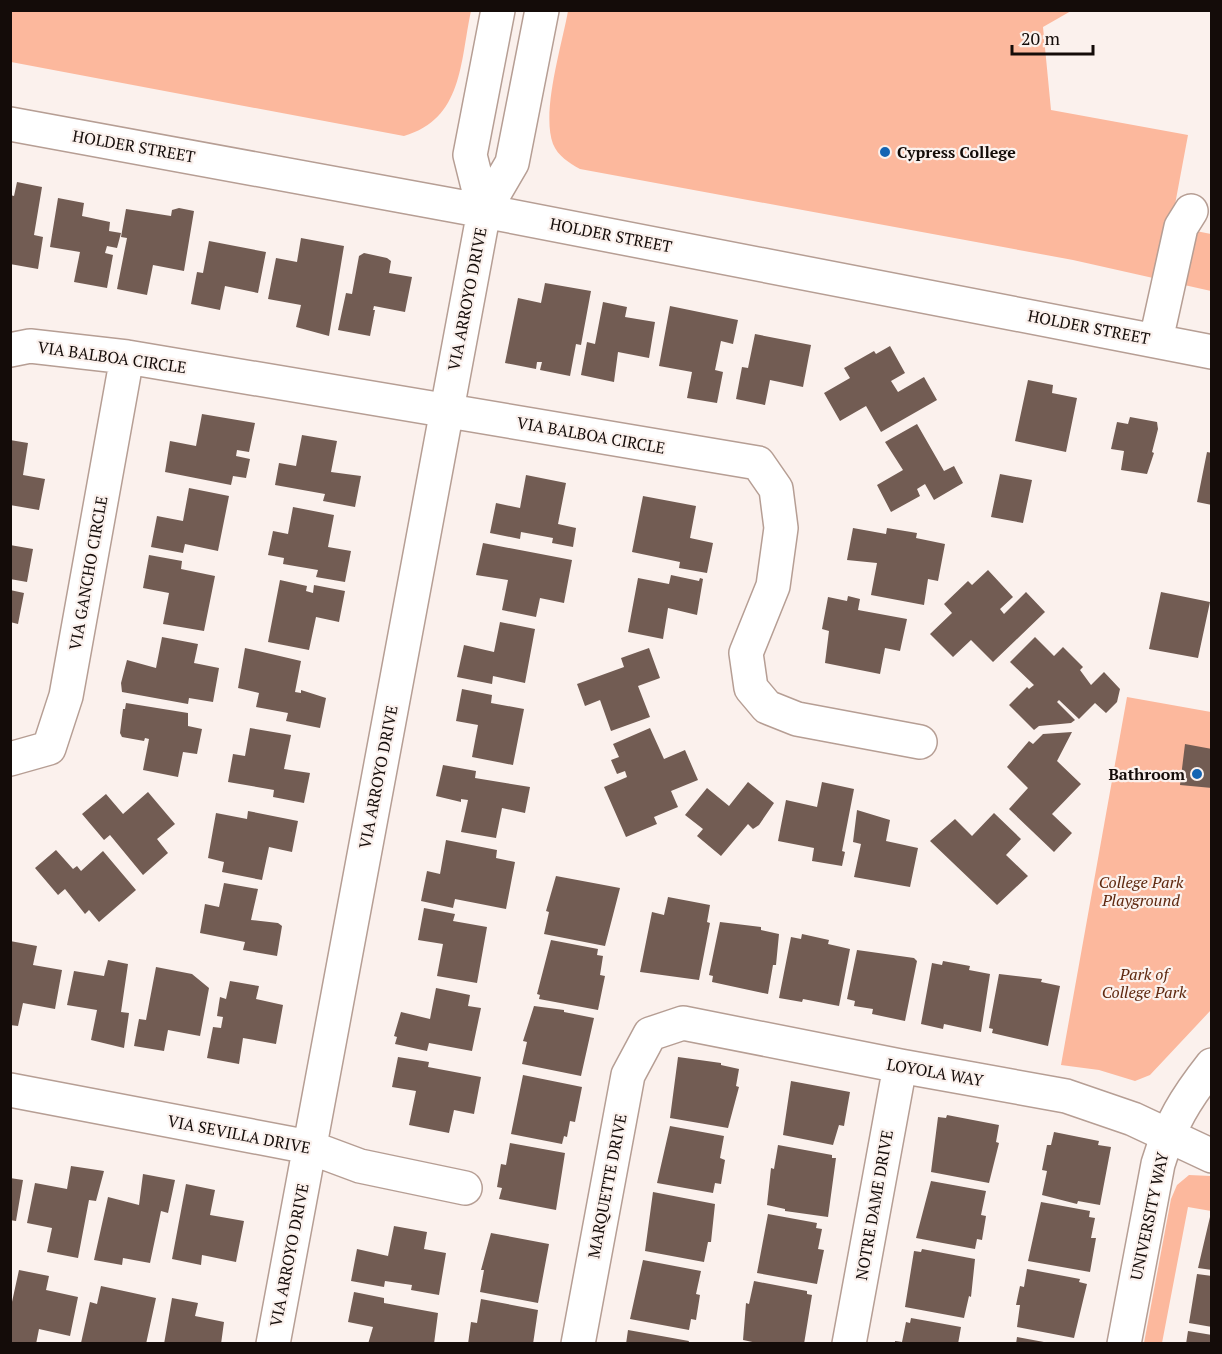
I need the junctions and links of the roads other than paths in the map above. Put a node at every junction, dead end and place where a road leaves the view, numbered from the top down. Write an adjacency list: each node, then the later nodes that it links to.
1 (498, 10): 4 (street)
2 (542, 10): 4 (street)
3 (10, 123): 4 (street, HOLDER STREET)
4 (484, 211): 6 (street, HOLDER STREET); 10 (street, VIA ARROYO DRIVE)
5 (1191, 211): 6 (street)
6 (1156, 340): 8 (street, HOLDER STREET)
7 (10, 350): 9 (street, VIA BALBOA CIRCLE)
8 (1212, 352)
9 (127, 357): 10 (street, VIA BALBOA CIRCLE); 12 (street, VIA GANCHO CIRCLE)
10 (446, 410): 11 (street, VIA BALBOA CIRCLE); 18 (street, VIA ARROYO DRIVE)
11 (920, 742)
12 (10, 759)
13 (650, 1034): 15 (street, LOYOLA WAY); 22 (street, MARQUETTE DRIVE)
14 (1212, 1065): 17 (street, UNIVERSITY WAY)
15 (900, 1066): 17 (street, LOYOLA WAY); 23 (street, NOTRE DAME DRIVE)
16 (10, 1090): 18 (street, VIA SEVILLA DRIVE)
17 (1167, 1136): 19 (street, LOYOLA WAY); 24 (street, UNIVERSITY WAY)
18 (309, 1147): 20 (street, VIA SEVILLA DRIVE); 21 (street, VIA ARROYO DRIVE)
19 (1212, 1156)
20 (465, 1188)
21 (273, 1344)
22 (578, 1344)
23 (849, 1344)
24 (1124, 1344)

